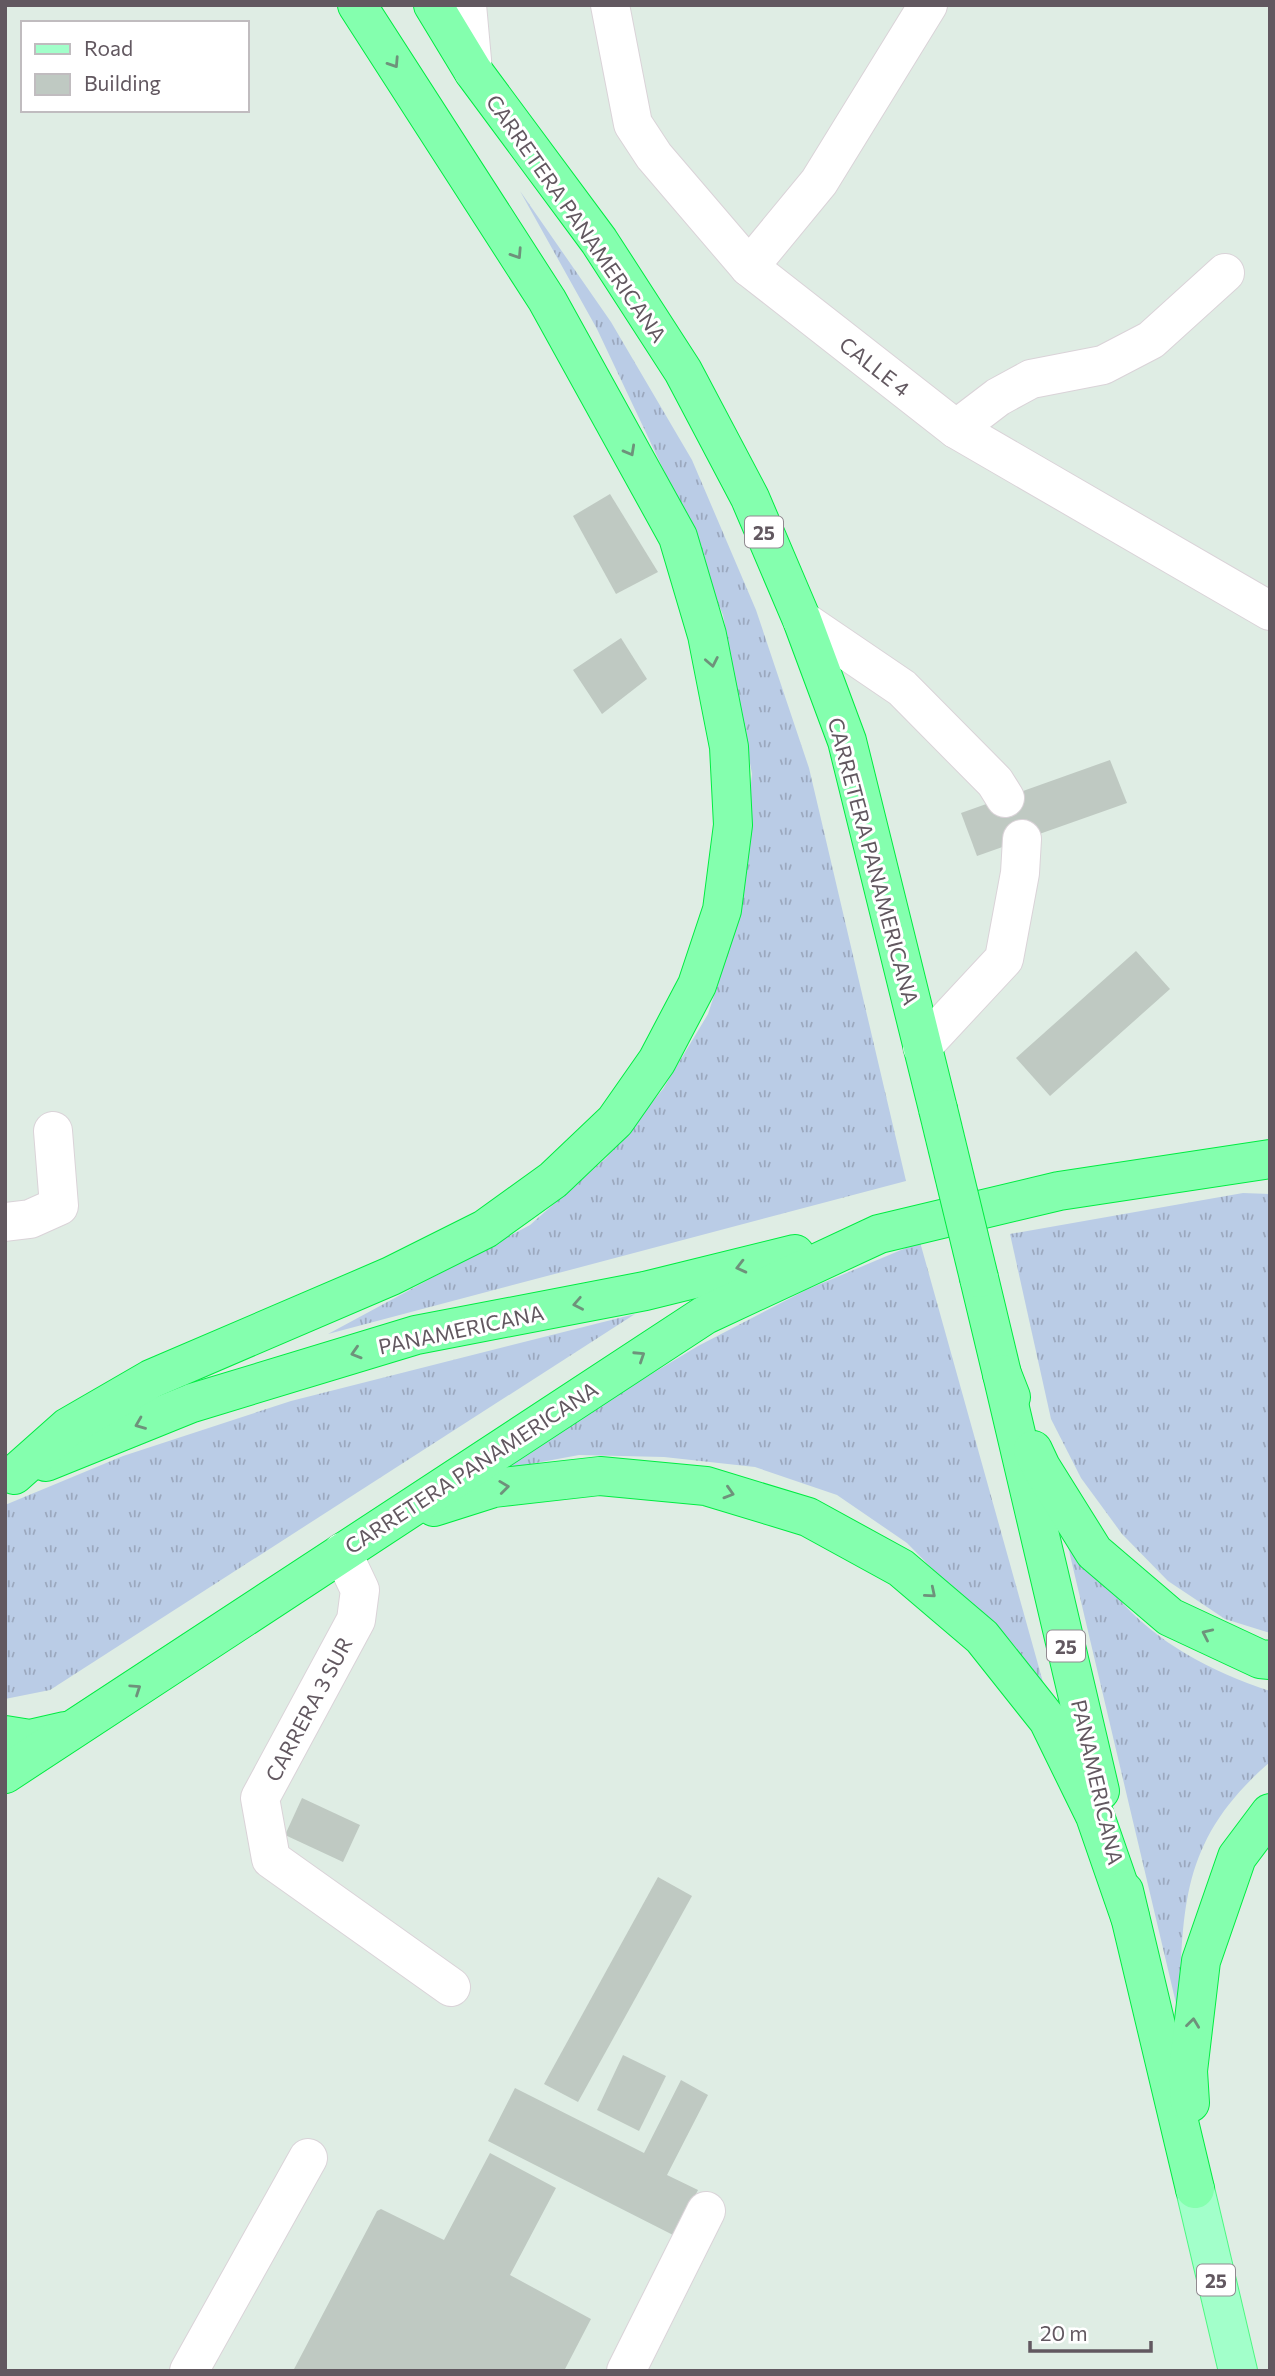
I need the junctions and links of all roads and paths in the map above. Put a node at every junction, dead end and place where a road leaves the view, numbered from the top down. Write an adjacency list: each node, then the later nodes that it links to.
1 (357, 5): 18 (highway, one-way to 18)
2 (610, 5): 5 (street, CALLE 4)
3 (928, 5): 5 (street)
4 (441, 10): 9 (highway, CARRETERA PANAMERICANA / 25)
5 (749, 267): 7 (street, CALLE 4)
6 (1225, 273): 7 (street)
7 (956, 429): 8 (street, CALLE 4)
8 (1270, 611)
9 (802, 620): 10 (street); 12 (highway, CARRETERA PANAMERICANA / 25)
10 (1005, 798)
11 (1022, 839): 12 (street)
12 (922, 1046): 17 (highway, CARRETERA PANAMERICANA / 25, bridge)
13 (54, 1131): 15 (street)
14 (1270, 1158): 16 (highway, CARRETERA PANAMERICANA)
15 (13, 1227)
16 (879, 1234): 18 (highway, PANAMERICANA, one-way to 18); 19 (highway, CARRETERA PANAMERICANA, one-way to 16)
17 (1002, 1374): 21 (highway, CARRETERA PANAMERICANA, one-way to 17); 27 (highway, PANAMERICANA / 25)
18 (10, 1477)
19 (392, 1520): 20 (highway, CARRETERA PANAMERICANA); 27 (highway, one-way to 27)
20 (342, 1552): 22 (highway, CARRETERA PANAMERICANA, one-way to 20); 28 (street, CARRERA 3 SUR)
21 (1270, 1660)
22 (79, 1727): 23 (highway); 24 (highway, CARRETERA PANAMERICANA)
23 (5, 1735)
24 (5, 1774)
25 (1270, 1813): 26 (highway, PANAMERICANA)
26 (1254, 1852): 30 (highway, PANAMERICANA, one-way to 26)
27 (1130, 1917): 30 (highway, PANAMERICANA / 25)
28 (451, 1987)
29 (308, 2158): 32 (street)
30 (1195, 2189): 34 (main road, PANAMERICANA / 25)
31 (706, 2211): 33 (street)
32 (189, 2371)
33 (626, 2371)
34 (1238, 2371)

